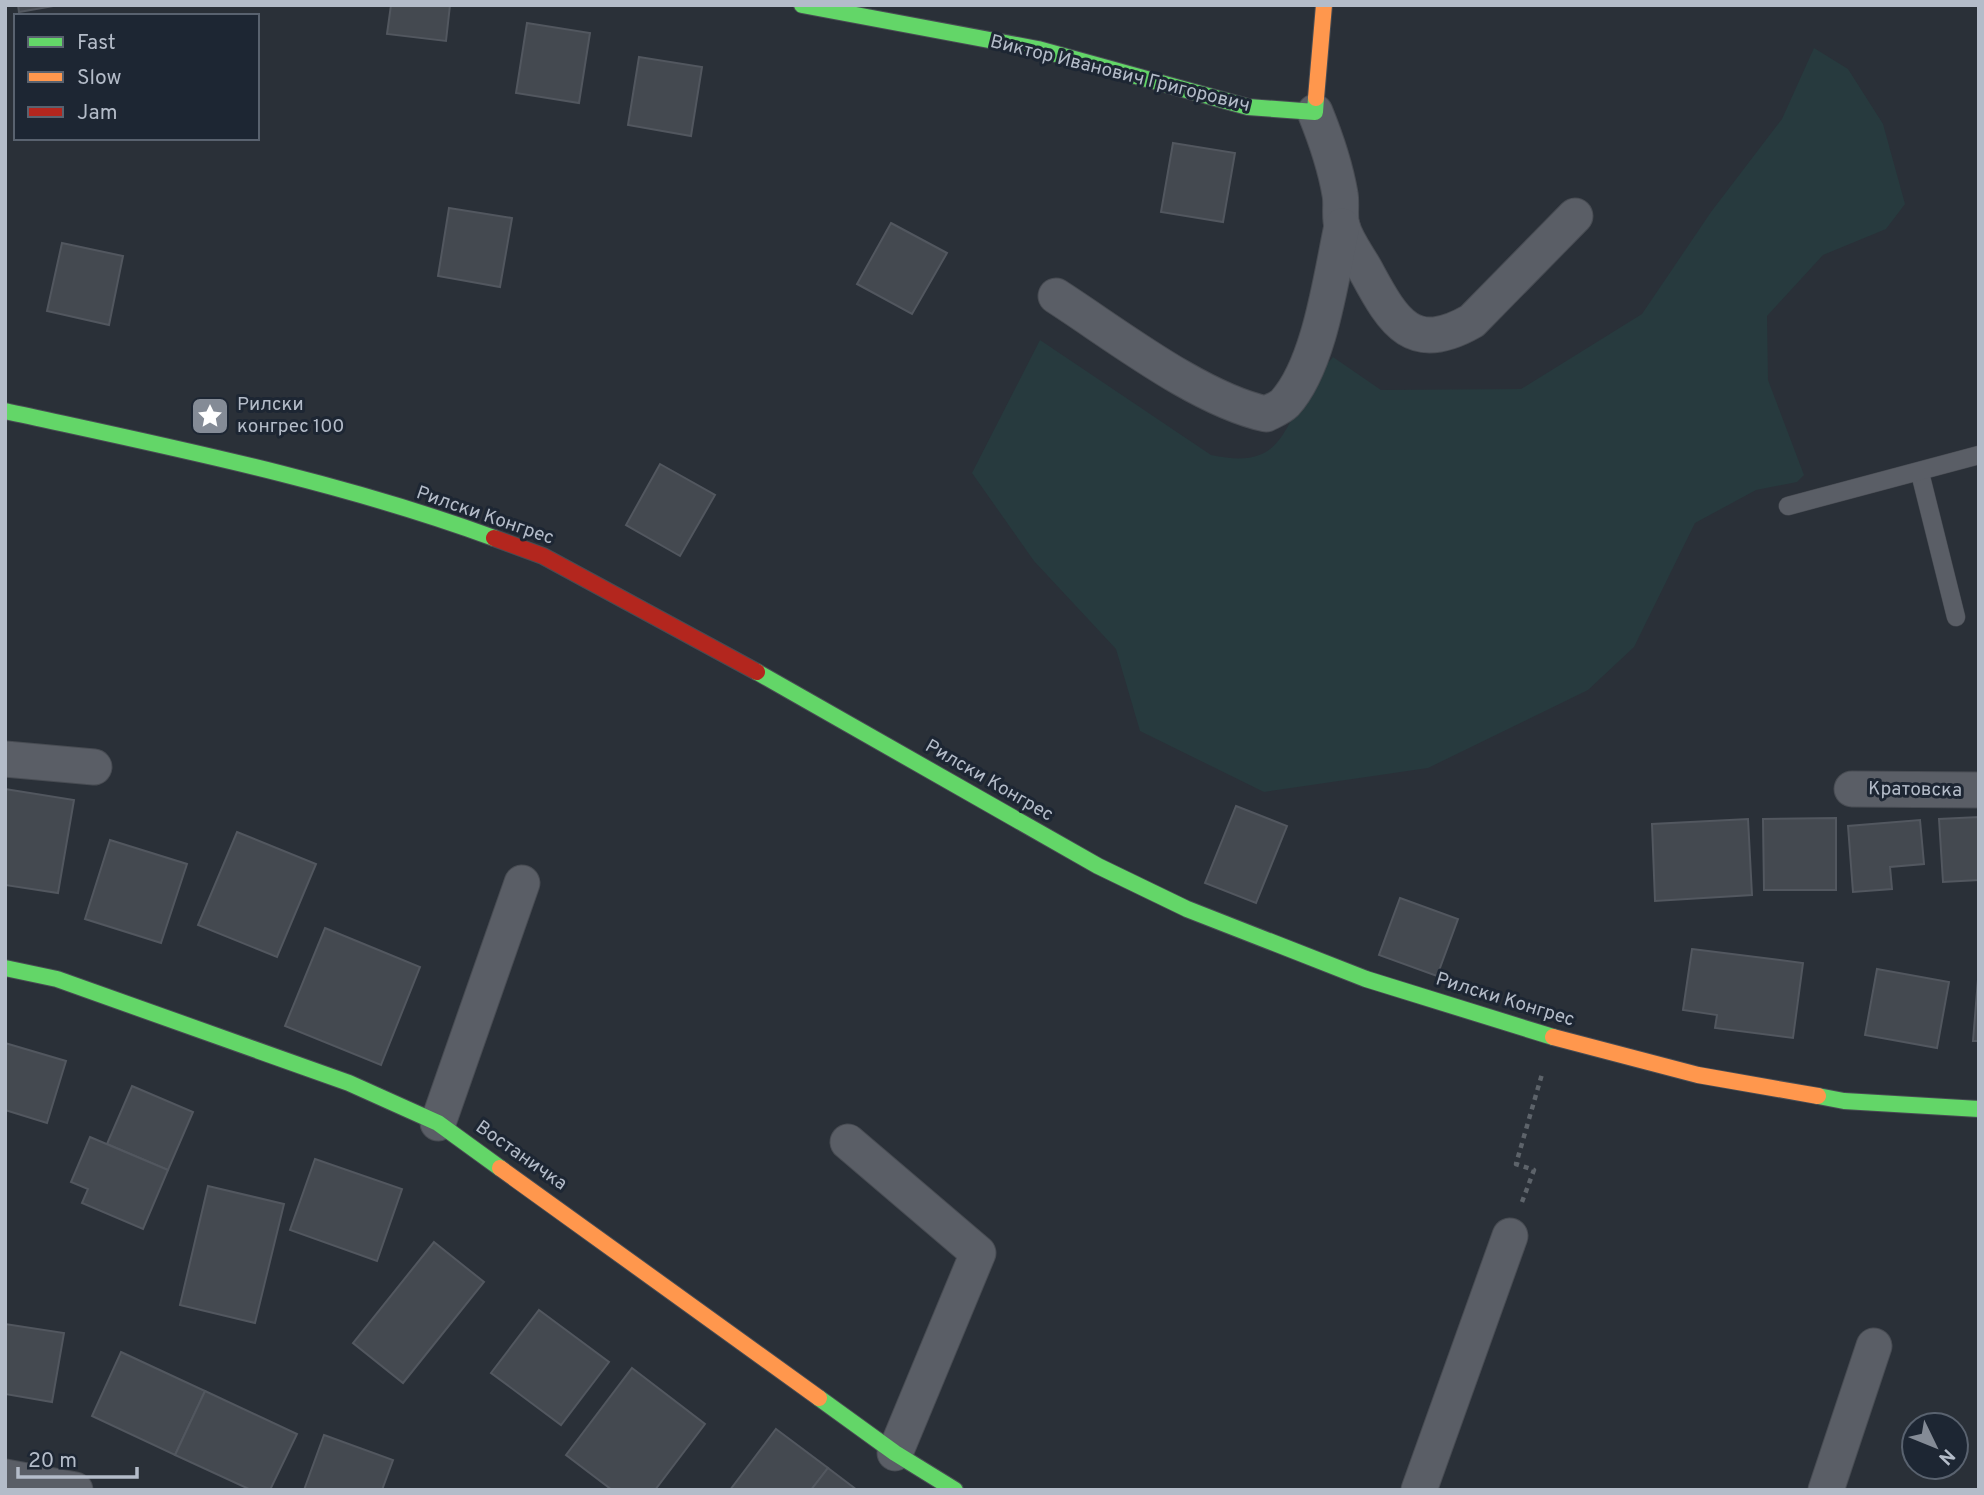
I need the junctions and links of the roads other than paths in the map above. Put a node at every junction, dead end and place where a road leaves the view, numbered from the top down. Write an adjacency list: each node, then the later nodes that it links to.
1 (802, 5): 3 (street, Виктор Иванович Григорович)
2 (1324, 5): 3 (street)
3 (1315, 112): 5 (street)
4 (1575, 216): 5 (street)
5 (1342, 226): 6 (street)
6 (1056, 296)
7 (5, 411): 18 (street, Рилски Конгрес)
8 (1979, 455): 9 (lane)
9 (1920, 472): 10 (lane); 11 (lane)
10 (1788, 506)
11 (1956, 617)
12 (5, 759): 13 (street)
13 (94, 767)
14 (1852, 789): 15 (street, Кратовска)
15 (1979, 790)
16 (522, 883): 19 (street)
17 (5, 968): 19 (street, Востаничка)
18 (1979, 1109)
19 (438, 1123): 23 (street, Востаничка)
20 (848, 1142): 23 (street)
21 (1510, 1236): 27 (street)
22 (1874, 1346): 28 (street)
23 (895, 1453): 26 (street, Востаничка)
24 (5, 1477): 25 (street)
25 (75, 1490)
26 (955, 1490)
27 (1419, 1490)
28 (1826, 1490)

